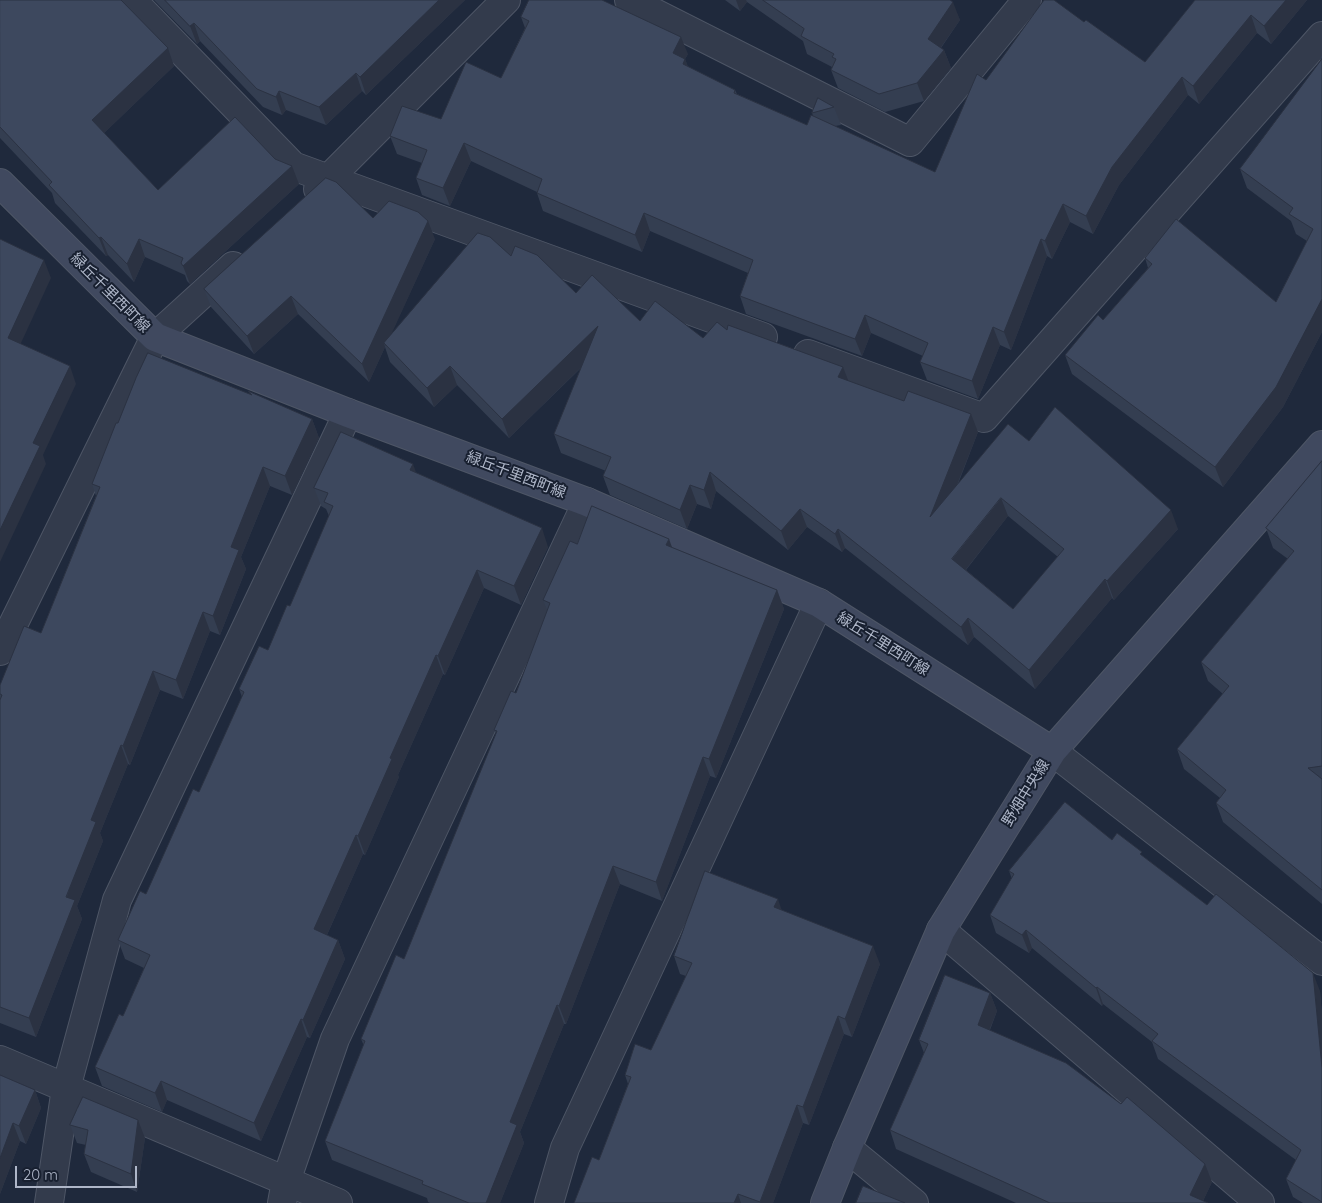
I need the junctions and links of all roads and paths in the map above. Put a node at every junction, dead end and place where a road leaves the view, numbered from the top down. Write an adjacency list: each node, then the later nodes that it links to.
1 (132, 0): 6 (street)
2 (506, 0): 6 (street)
3 (628, 0): 4 (street)
4 (1027, 0)
5 (1322, 36): 6 (street)
6 (330, 178): 8 (street)
7 (0, 183): 10 (street, 緑丘千里西町線)
8 (300, 205)
9 (249, 251): 10 (street)
10 (155, 337): 11 (street, 緑丘千里西町線); 15 (street)
11 (348, 412): 13 (street, 緑丘千里西町線); 20 (street)
12 (1322, 445): 16 (street, 野畑中央線)
13 (587, 502): 14 (street, 緑丘千里西町線); 22 (street)
14 (819, 603): 16 (street, 緑丘千里西町線); 25 (street)
15 (0, 651)
16 (1052, 751): 17 (street, 野畑中央線); 18 (street)
17 (941, 930): 21 (street, 野畑中央線); 28 (street)
18 (1322, 961)
19 (0, 1060): 20 (street)
20 (66, 1088): 22 (street); 23 (street)
21 (847, 1148): 26 (street, 野畑中央線); 27 (street)
22 (284, 1192): 24 (street)
23 (49, 1203)
24 (338, 1203)
25 (549, 1203)
26 (825, 1203)
27 (914, 1203)
28 (1260, 1203)

